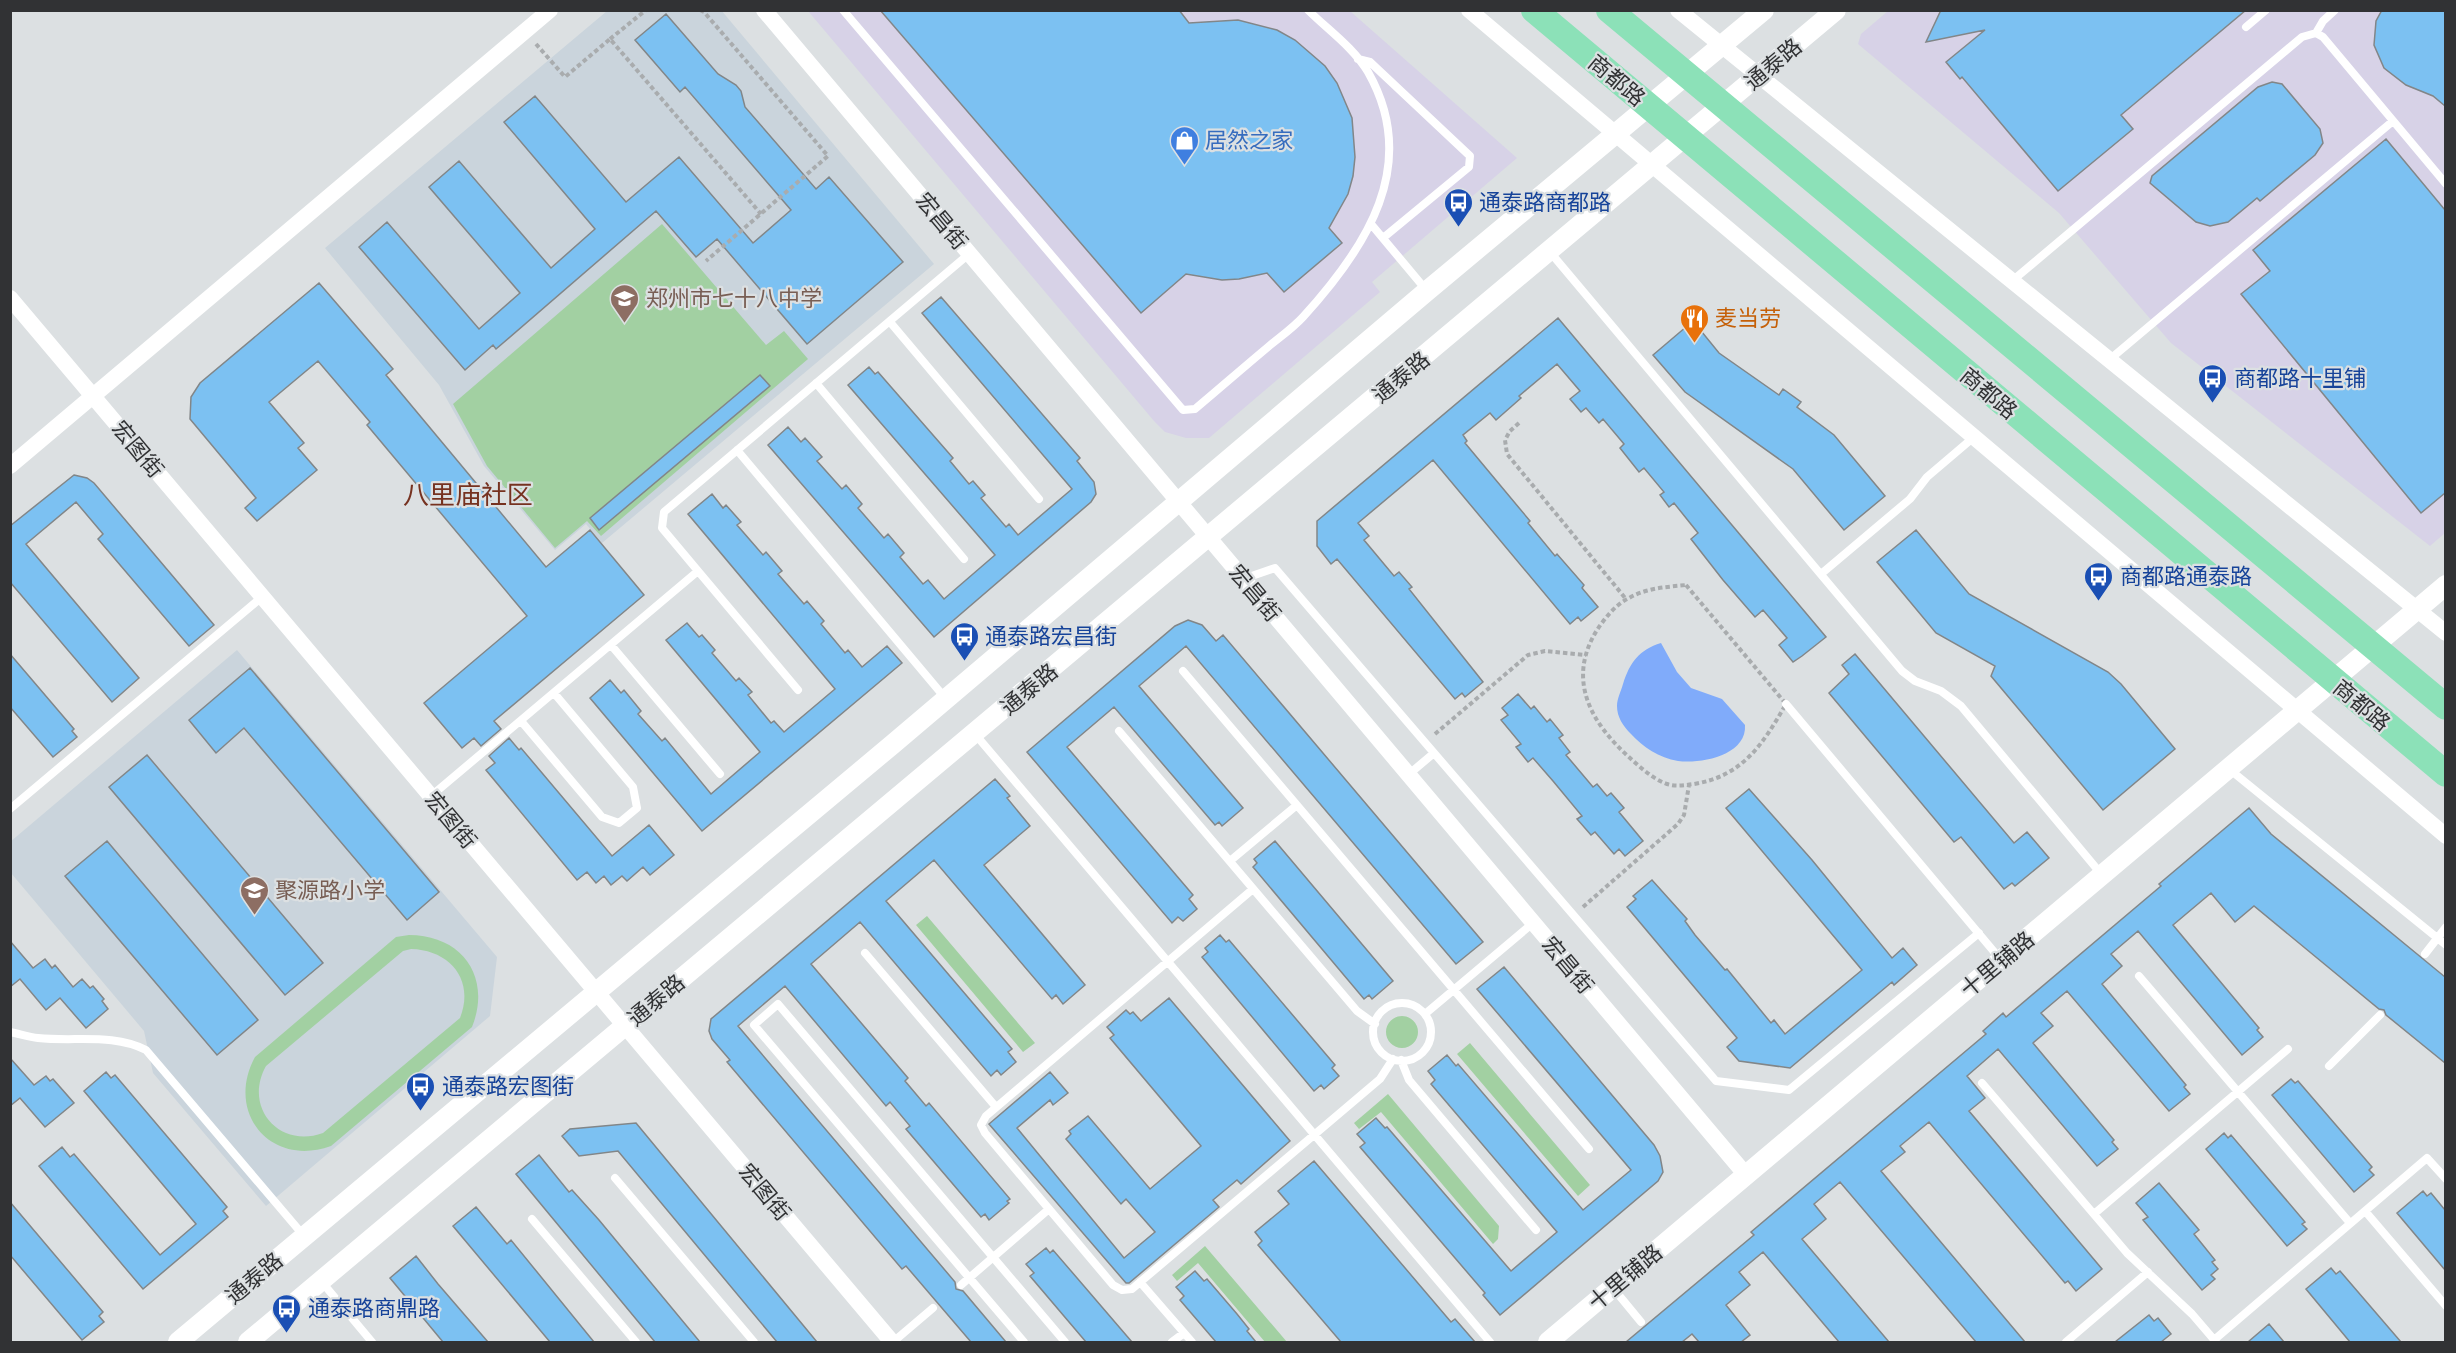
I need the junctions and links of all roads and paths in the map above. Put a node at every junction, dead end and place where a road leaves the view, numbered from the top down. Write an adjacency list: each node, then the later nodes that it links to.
1 (550, 10): 16 (street)
2 (646, 10): 18 (path)
3 (700, 10): 30 (path)
4 (764, 10): 34 (street, 宏昌街)
5 (843, 10): 31 (lane)
6 (1308, 10): 20 (lane)
7 (1468, 10): 26 (street)
8 (1534, 10): 24 (main road, 商都路)
9 (1609, 10): 21 (main road)
10 (1678, 10): 19 (street)
11 (1764, 10): 19 (street, 通泰路)
12 (1836, 10): 22 (street, 通泰路)
13 (2266, 10): 15 (lane)
14 (2335, 10): 17 (lane)
15 (2246, 27)
16 (525, 32): 18 (path); 42 (street)
17 (2316, 33): 25 (lane); 36 (lane)
18 (610, 39): 30 (path)
19 (1722, 46): 21 (street, 通泰路); 22 (street)
20 (1358, 59): 31 (lane); 32 (lane)
21 (1687, 75): 23 (main road); 24 (street, 通泰路)
22 (1758, 76): 23 (street, 通泰路); 36 (street)
23 (1724, 106): 27 (street, 通泰路); 60 (main road)
24 (1649, 107): 26 (street, 通泰路); 27 (main road, 商都路)
25 (2393, 122): 29 (lane); 40 (lane)
26 (1616, 134): 28 (street); 37 (street, 通泰路)
27 (1685, 138): 28 (street, 通泰路); 63 (main road, 商都路)
28 (1653, 165): 33 (street, 通泰路); 44 (street)
29 (2445, 184)
30 (761, 214): 35 (path)
31 (1371, 224): 32 (lane)
32 (1383, 238): 37 (lane)
33 (1550, 252): 49 (street, 通泰路); 52 (lane)
34 (969, 254): 39 (lane); 48 (street, 宏昌街)
35 (706, 261)
36 (2012, 281): 40 (street)
37 (1427, 291): 48 (street, 通泰路)
38 (10, 298): 42 (street, 宏图街)
39 (890, 322): 41 (lane); 47 (lane)
40 (2109, 360): 57 (street)
41 (816, 383): 45 (lane); 50 (lane)
42 (93, 396): 46 (street); 55 (street, 宏图街)
43 (1519, 423): 56 (path)
44 (1975, 436): 52 (lane); 69 (street)
45 (737, 450): 51 (lane); 66 (lane)
46 (10, 466)
47 (1039, 499)
48 (1178, 502): 49 (street, 宏昌街); 66 (street, 通泰路)
49 (1209, 538): 53 (street, 宏昌街); 72 (street, 通泰路)
50 (964, 559)
51 (698, 571): 59 (lane); 64 (lane)
52 (1821, 574): 85 (lane)
53 (1243, 579): 73 (lane); 78 (street, 宏昌街)
54 (2445, 585): 57 (street, 十里铺路)
55 (262, 597): 80 (street, 宏图街); 82 (lane)
56 (1626, 599): 61 (path); 67 (path)
57 (2417, 609): 58 (street); 60 (street, 十里铺路)
58 (2445, 633)
59 (611, 645): 65 (lane); 76 (lane)
60 (2372, 646): 63 (street, 十里铺路); 68 (main road)
61 (1586, 655): 73 (path); 79 (path)
62 (1183, 671): 81 (lane)
63 (2332, 680): 69 (street, 十里铺路); 77 (main road, 商都路)
64 (798, 690)
65 (554, 693): 70 (lane); 70 (lane)
66 (946, 699): 99 (street, 通泰路)
67 (1786, 704): 79 (path); 90 (lane)
68 (2445, 707)
69 (2297, 710): 75 (street, 十里铺路); 83 (street)
70 (521, 721): 80 (lane)
71 (1119, 731): 84 (lane)
72 (975, 734): 96 (lane); 103 (street, 通泰路)
73 (1425, 742): 74 (lane)
74 (1434, 753): 78 (lane); 87 (lane)
75 (2228, 769): 85 (street, 十里铺路); 91 (lane)
76 (720, 774)
77 (2445, 774)
78 (1408, 775): 88 (street, 宏昌街)
79 (1689, 785): 87 (path)
80 (431, 796): 99 (street, 宏图街)
81 (1297, 805): 84 (lane); 98 (lane)
82 (10, 809)
83 (2445, 836)
84 (1230, 861): 86 (lane)
85 (2102, 875): 95 (street, 十里铺路)
86 (1253, 889): 96 (lane); 102 (lane)
87 (1574, 915): 90 (lane)
88 (1533, 923): 98 (lane); 113 (street, 宏昌街)
89 (2445, 927): 91 (lane)
90 (1979, 933): 95 (lane)
91 (2437, 938): 92 (lane); 94 (lane)
92 (2445, 945)
93 (866, 953): 110 (lane)
94 (2425, 954)
95 (2001, 960): 113 (street, 十里铺路)
96 (1167, 962): 110 (lane); 111 (lane)
97 (2139, 976): 109 (lane)
98 (1454, 990): 100 (lane); 112 (lane)
99 (596, 992): 103 (street, 宏图街); 122 (street, 通泰路)
100 (1425, 1014): 102 (lane); 106 (lane)
101 (2380, 1015): 107 (lane)
102 (1375, 1024): 106 (lane)
103 (625, 1026): 126 (street, 通泰路); 140 (street, 宏图街)
104 (10, 1032): 122 (lane)
105 (2288, 1048): 109 (lane)
106 (1397, 1059): 111 (lane); 121 (lane)
107 (2330, 1066)
108 (1982, 1083): 118 (lane)
109 (2238, 1091): 118 (lane); 120 (lane)
110 (996, 1107): 116 (lane)
111 (1314, 1135): 127 (lane); 145 (lane)
112 (1589, 1149)
113 (1746, 1175): 129 (street, 十里铺路)
114 (615, 1178): 139 (lane)
115 (2445, 1179): 117 (lane)
116 (1049, 1209): 123 (lane); 127 (lane)
117 (2365, 1211): 120 (lane); 130 (lane)
118 (2094, 1214): 124 (lane)
119 (532, 1219): 138 (lane)
120 (2350, 1223): 134 (lane)
121 (1536, 1230)
122 (305, 1236): 135 (street, 通泰路)
123 (993, 1257): 125 (lane); 125 (lane); 142 (lane)
124 (2148, 1272): 134 (lane); 147 (lane)
125 (969, 1278): 128 (lane); 141 (lane)
126 (321, 1281): 136 (street, 通泰路); 137 (lane)
127 (1140, 1282): 133 (lane)
128 (961, 1285)
129 (1612, 1288): 132 (lane); 146 (street, 十里铺路)
130 (2445, 1306)
131 (933, 1308): 140 (lane)
132 (1641, 1322)
133 (1184, 1333): 143 (lane); 144 (lane)
134 (2215, 1341)
135 (178, 1342)
136 (248, 1342)
137 (372, 1342)
138 (636, 1342)
139 (754, 1342)
140 (892, 1342)
141 (1024, 1342)
142 (1065, 1342)
143 (1172, 1342)
144 (1192, 1342)
145 (1490, 1342)
146 (1548, 1342)
147 (2066, 1342)

